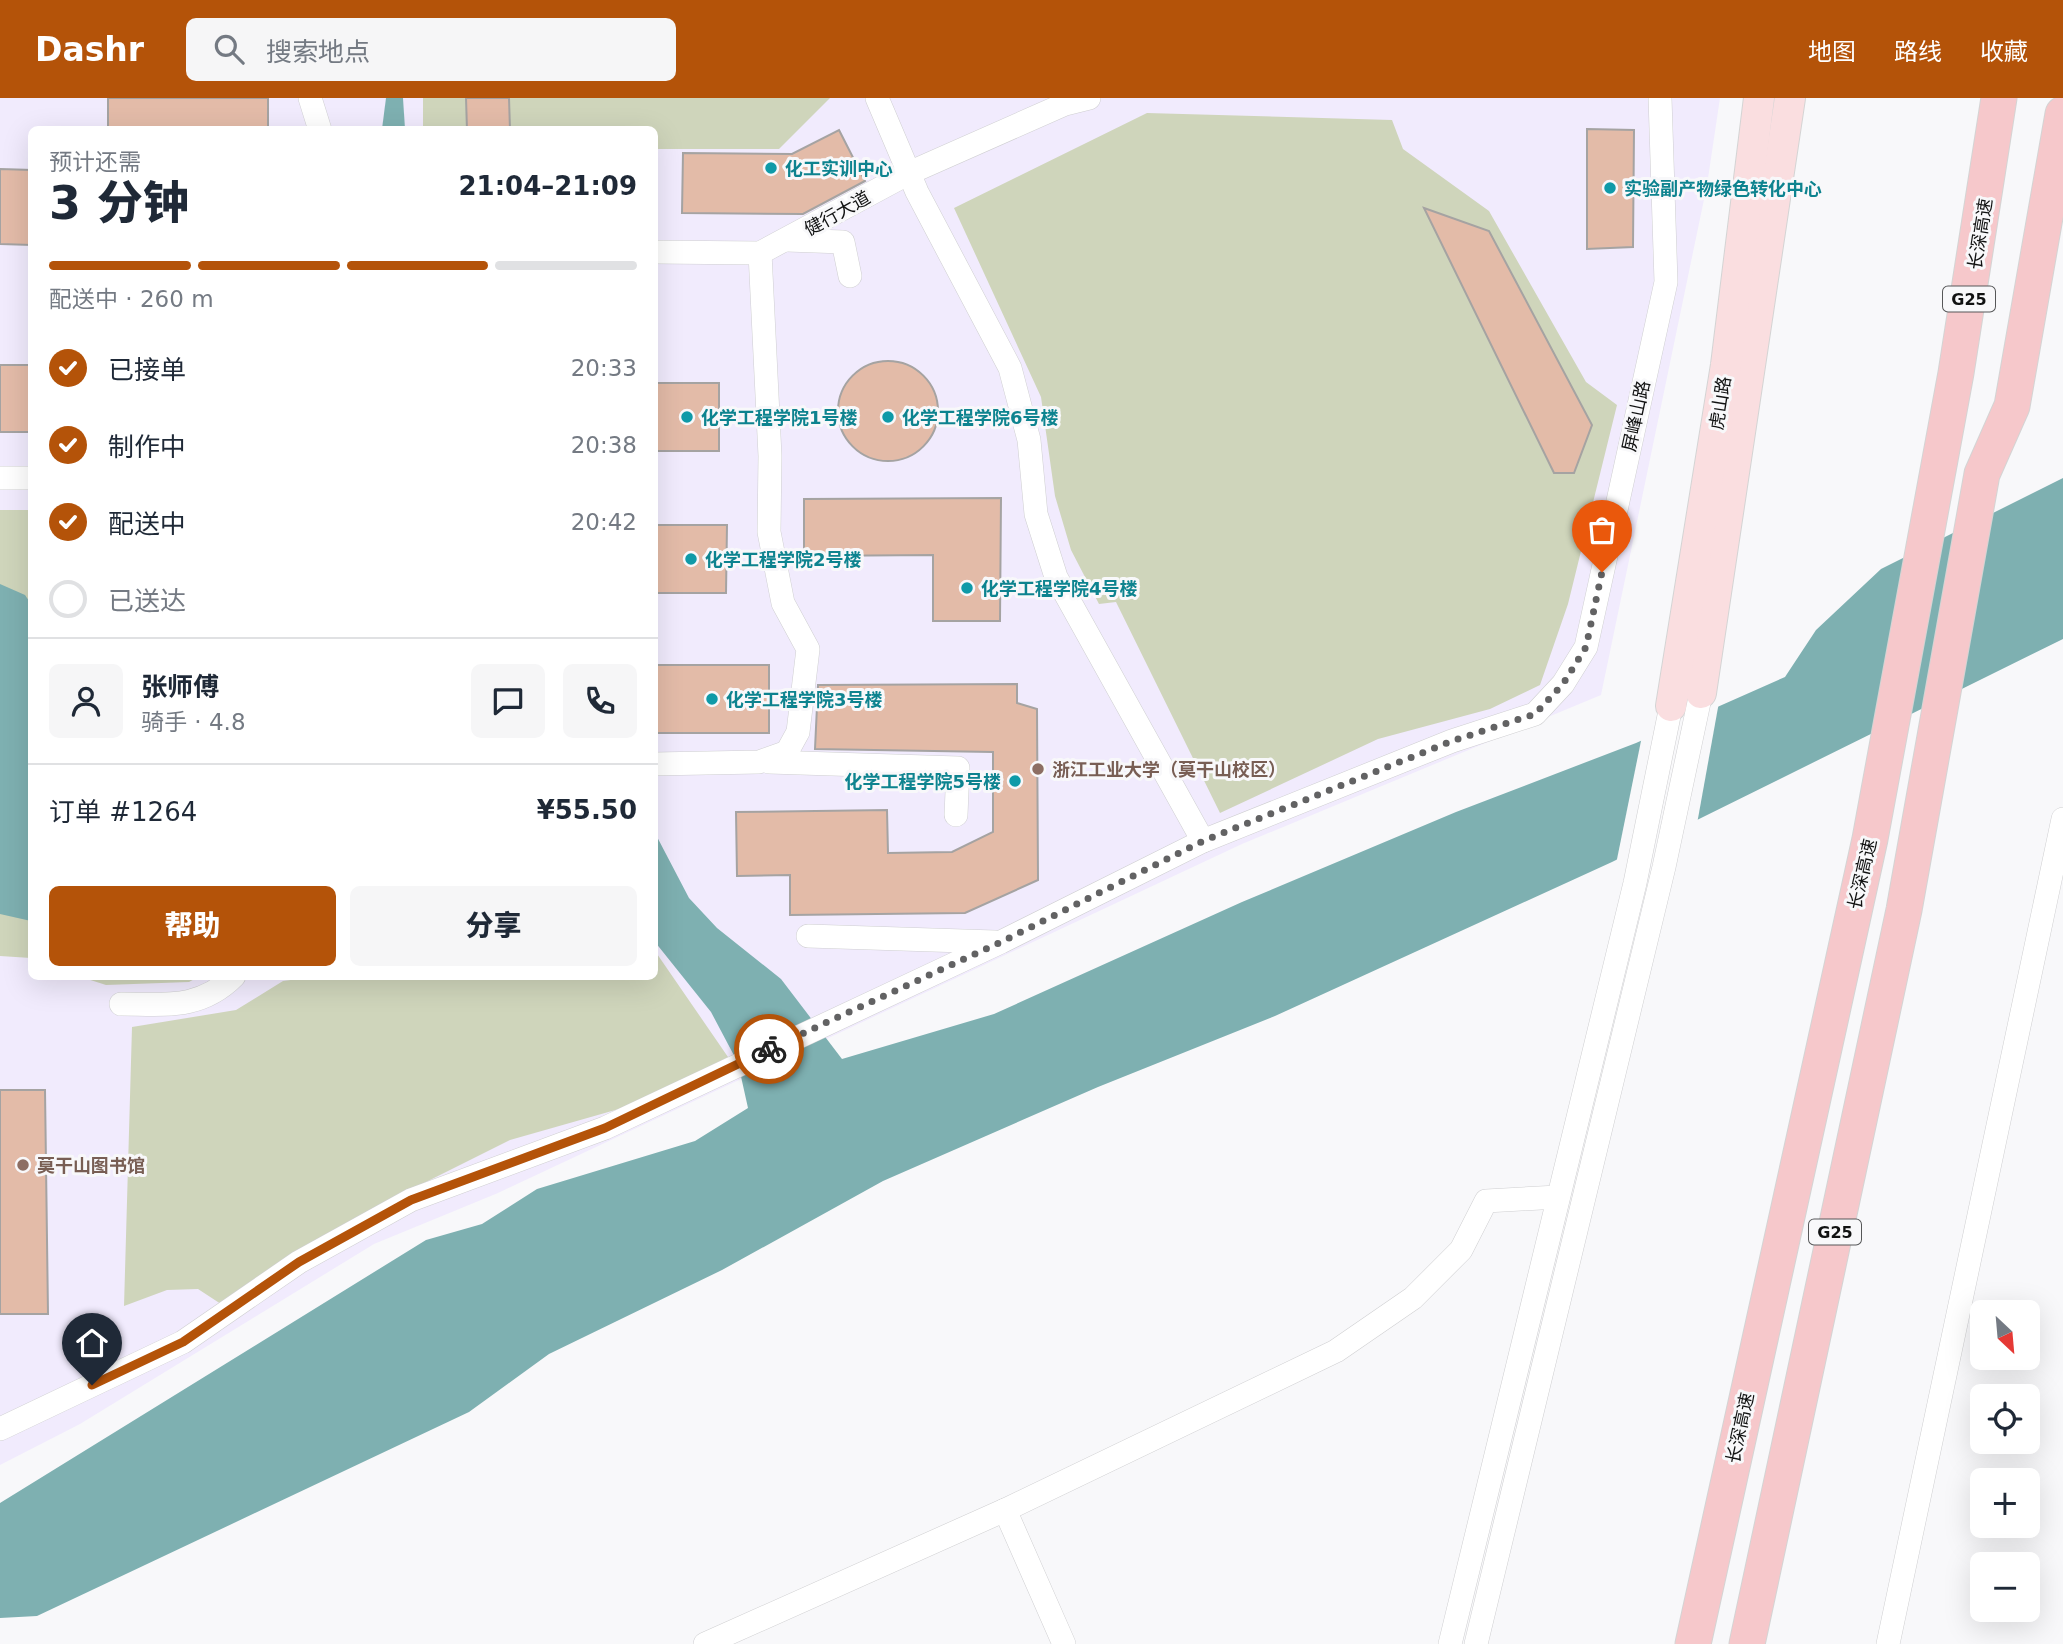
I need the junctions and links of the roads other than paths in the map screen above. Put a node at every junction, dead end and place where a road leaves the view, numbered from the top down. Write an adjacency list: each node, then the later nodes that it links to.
1 (310, 98): 9 (street)
2 (877, 98): 10 (street)
3 (1089, 98): 10 (street, 健行大道)
4 (1660, 98): 23 (street, 屏峰山路)
5 (1759, 98): 18 (main road, 虎山路)
6 (1790, 98): 17 (main road, 虎山路)
7 (1999, 98): 35 (highway, 长深高速 / G25)
8 (2063, 114): 36 (highway, G25)
9 (319, 126)
10 (909, 173): 11 (street, 健行大道); 23 (street)
11 (787, 240): 13 (street, 健行大道); 14 (street)
12 (658, 252): 13 (street, 健行大道)
13 (760, 253): 19 (street)
14 (850, 276)
15 (0, 478): 16 (street)
16 (28, 478)
17 (1701, 693): 34 (street)
18 (1671, 706): 28 (street)
19 (759, 762): 20 (street); 21 (street)
20 (658, 764)
21 (956, 815)
22 (2063, 819): 37 (street)
23 (1203, 841): 25 (street)
24 (808, 936): 25 (street)
25 (1001, 942): 29 (street)
26 (230, 980): 27 (street)
27 (121, 1004)
28 (1558, 1197): 30 (street); 33 (street)
29 (0, 1429)
30 (1005, 1510): 31 (street); 32 (street)
31 (705, 1644)
32 (1064, 1644)
33 (1450, 1644)
34 (1476, 1644)
35 (1693, 1644)
36 (1747, 1644)
37 (1888, 1644)

